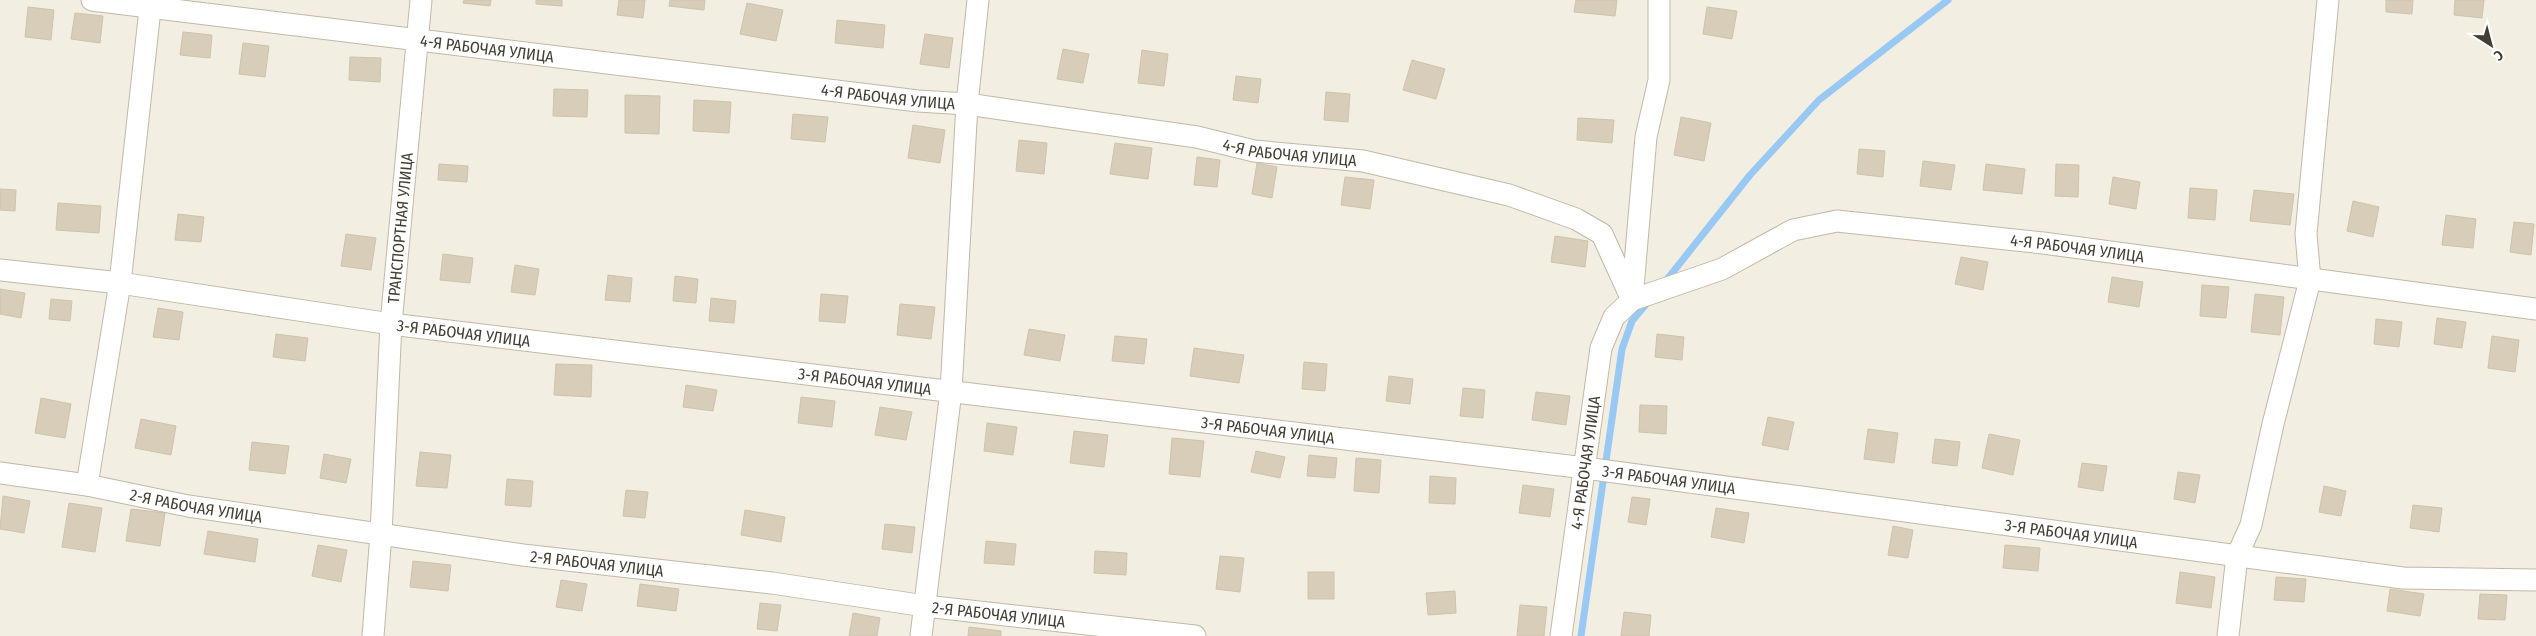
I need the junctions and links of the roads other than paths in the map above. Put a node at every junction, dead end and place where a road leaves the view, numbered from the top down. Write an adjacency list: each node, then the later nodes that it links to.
1 (92, 0): 6 (street, 4-Я РАБОЧАЯ УЛИЦА)
2 (422, 0): 7 (street, ТРАНСПОРТНАЯ УЛИЦА)
3 (978, 0): 8 (street)
4 (1659, 0): 12 (street)
5 (2328, 0): 10 (street)
6 (150, 4): 7 (street, 4-Я РАБОЧАЯ УЛИЦА); 11 (street)
7 (418, 39): 8 (street, 4-Я РАБОЧАЯ УЛИЦА); 14 (street, ТРАНСПОРТНАЯ УЛИЦА)
8 (967, 104): 12 (street, 4-Я РАБОЧАЯ УЛИЦА); 15 (street)
9 (0, 270): 11 (street, 3-Я РАБОЧАЯ УЛИЦА)
10 (2310, 280): 12 (street, 4-Я РАБОЧАЯ УЛИЦА); 13 (street, 4-Я РАБОЧАЯ УЛИЦА); 20 (street)
11 (120, 284): 14 (street, 3-Я РАБОЧАЯ УЛИЦА); 18 (street)
12 (1632, 300): 16 (street, 4-Я РАБОЧАЯ УЛИЦА)
13 (2536, 309)
14 (391, 324): 15 (street, 3-Я РАБОЧАЯ УЛИЦА); 19 (street, ТРАНСПОРТНАЯ УЛИЦА)
15 (951, 391): 16 (street, 3-Я РАБОЧАЯ УЛИЦА); 22 (street)
16 (1585, 468): 20 (street, 3-Я РАБОЧАЯ УЛИЦА); 26 (street, 4-Я РАБОЧАЯ УЛИЦА)
17 (0, 473): 18 (street, 2-Я РАБОЧАЯ УЛИЦА)
18 (87, 485): 19 (street, 2-Я РАБОЧАЯ УЛИЦА)
19 (381, 534): 22 (street, 2-Я РАБОЧАЯ УЛИЦА); 23 (street, ТРАНСПОРТНАЯ УЛИЦА)
20 (2237, 556): 21 (street, 3-Я РАБОЧАЯ УЛИЦА); 27 (street)
21 (2536, 580)
22 (925, 606): 24 (street); 25 (street, 2-Я РАБОЧАЯ УЛИЦА)
23 (373, 636)
24 (921, 636)
25 (1195, 636)
26 (1562, 636)
27 (2228, 636)

